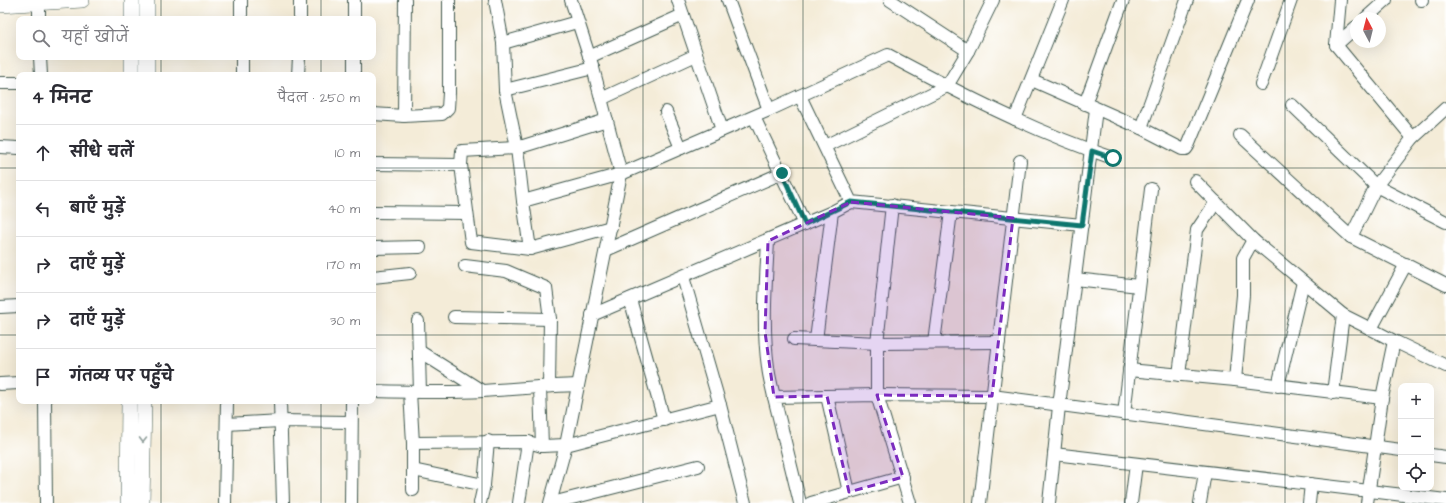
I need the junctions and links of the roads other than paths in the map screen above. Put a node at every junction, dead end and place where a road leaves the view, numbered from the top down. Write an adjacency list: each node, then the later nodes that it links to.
1 (82, 0): 22 (street)
2 (132, 0): 27 (street)
3 (148, 0): 28 (street)
4 (241, 0): 29 (street)
5 (300, 0): 30 (street)
6 (354, 0): 31 (street)
7 (405, 0): 66 (street)
8 (450, 0): 66 (street)
9 (495, 0): 34 (street)
10 (571, 0): 32 (street)
11 (678, 0): 25 (street)
12 (728, 0): 62 (street)
13 (890, 0): 36 (street)
14 (993, 0): 36 (street)
15 (1063, 0): 51 (street)
16 (1123, 0): 59 (street)
17 (1188, 0): 70 (street)
18 (1248, 0): 70 (street)
19 (1291, 0): 54 (street)
20 (1340, 0): 35 (street)
21 (1386, 0): 24 (street)
22 (38, 2): 23 (street); 26 (street)
23 (0, 4)
24 (1373, 12)
25 (683, 15): 37 (street); 44 (street)
26 (39, 16)
27 (132, 16)
28 (147, 16)
29 (242, 16)
30 (300, 16)
31 (354, 16)
32 (577, 22): 34 (street); 44 (street)
33 (1350, 32): 35 (street)
34 (503, 43): 56 (street)
35 (1336, 45): 73 (street)
36 (968, 51): 55 (street)
37 (696, 55): 58 (street); 71 (street)
38 (40, 60): 45 (street)
39 (132, 60): 46 (street)
40 (147, 60): 47 (street)
41 (242, 60): 48 (street)
42 (299, 60): 49 (street)
43 (354, 60): 50 (street)
44 (591, 63): 56 (street); 58 (street)
45 (41, 72)
46 (132, 72)
47 (147, 72)
48 (242, 72)
49 (298, 72)
50 (354, 72)
51 (1032, 80): 59 (street); 68 (street)
52 (0, 83): 53 (street)
53 (16, 83)
54 (1261, 84)
55 (947, 86): 57 (street); 68 (street); 74 (street)
56 (505, 90): 77 (street)
57 (800, 96): 62 (street); 74 (street)
58 (601, 99): 69 (street)
59 (1085, 104): 61 (street)
60 (1292, 105): 87 (street)
61 (1096, 109): 70 (street); 79 (street)
62 (770, 110): 67 (street)
63 (666, 112): 78 (street)
64 (376, 114): 66 (street)
65 (1443, 115): 73 (street)
66 (404, 116)
67 (754, 117): 71 (street); 84 (street)
68 (1015, 118): 79 (street)
69 (606, 120): 77 (street); 85 (street)
70 (1141, 128)
71 (722, 130): 78 (street)
72 (1240, 135): 102 (street)
73 (1414, 138): 87 (street)
74 (825, 146): 90 (street)
75 (0, 147): 76 (street)
76 (16, 148)
77 (517, 148): 83 (street); 89 (street)
78 (681, 148): 85 (street)
79 (1092, 151): 80 (street); 100 (street)
80 (1113, 158)
81 (1020, 161): 97 (street)
82 (376, 164): 83 (street)
83 (461, 165): 96 (street)
84 (782, 173): 99 (street); 108 (street)
85 (622, 174): 89 (street); 101 (street)
86 (1195, 181): 91 (street)
87 (1376, 186): 98 (street); 102 (street)
88 (1151, 188): 117 (street)
89 (523, 202): 107 (street)
90 (851, 202): 92 (street); 94 (street)
91 (1216, 202): 103 (street); 136 (street)
92 (892, 205): 95 (street); 132 (street)
93 (376, 212): 96 (street)
94 (832, 212): 99 (street); 128 (street)
95 (951, 212): 97 (street); 130 (street)
96 (467, 213): 107 (street)
97 (1013, 218): 100 (street); 131 (street)
98 (1446, 222)
99 (805, 224): 104 (street)
100 (1082, 225): 114 (street)
101 (611, 227): 107 (street); 108 (street)
102 (1351, 237): 109 (street)
103 (1253, 240): 115 (street); 137 (street)
104 (768, 241): 113 (street); 150 (street)
105 (420, 247): 106 (street)
106 (376, 248)
107 (530, 250)
108 (606, 250): 121 (street)
109 (1406, 264): 116 (street); 126 (street)
110 (466, 266): 124 (street)
111 (410, 272): 112 (street)
112 (376, 277)
113 (683, 277): 118 (street); 158 (street)
114 (1075, 279): 117 (street); 159 (street)
115 (1303, 282): 122 (street); 142 (street)
116 (1446, 285)
117 (1139, 286): 135 (street)
118 (630, 299): 121 (street); 161 (street)
119 (16, 306): 120 (street)
120 (0, 307)
121 (592, 315): 141 (street)
122 (1342, 315): 126 (street); 146 (street)
123 (454, 317): 124 (street)
124 (550, 319): 140 (street)
125 (418, 322): 133 (street)
126 (1371, 329): 129 (street)
127 (794, 339): 128 (street)
128 (816, 340): 132 (street)
129 (1394, 341): 134 (street); 151 (street)
130 (934, 342): 131 (street); 132 (street)
131 (999, 342): 149 (street)
132 (877, 343): 147 (street)
133 (419, 351): 144 (street); 145 (street)
134 (1446, 366)
135 (1129, 370): 136 (street); 160 (street)
136 (1179, 375): 137 (street)
137 (1235, 380): 142 (street)
138 (16, 383): 139 (street)
139 (0, 384)
140 (545, 386): 141 (street); 144 (street); 169 (street)
141 (578, 386): 168 (street)
142 (1278, 386): 146 (street)
143 (376, 391): 145 (street)
144 (483, 391): 145 (street)
145 (415, 392): 167 (street)
146 (1333, 393): 151 (street)
147 (877, 395): 148 (street); 149 (street); 179 (street)
148 (826, 396): 150 (street); 183 (street)
149 (992, 396): 159 (street); 199 (street)
150 (774, 397): 196 (street)
151 (1382, 398): 170 (street)
152 (45, 404): 186 (street)
153 (129, 404): 187 (street)
154 (144, 404): 188 (street, one-way to 188)
155 (227, 404): 164 (street)
156 (280, 404): 162 (street)
157 (352, 404): 163 (street)
158 (720, 405): 161 (street); 195 (street)
159 (1060, 406): 160 (street); 172 (street)
160 (1124, 414): 170 (street)
161 (664, 420): 168 (street)
162 (280, 421): 163 (street); 164 (street); 190 (street)
163 (351, 422): 191 (street)
164 (227, 424): 189 (street)
165 (488, 441): 166 (street); 167 (street); 181 (street)
166 (528, 442): 169 (street); 193 (street)
167 (413, 443): 177 (street)
168 (566, 445): 169 (street); 194 (street)
169 (542, 446)
170 (1375, 446): 171 (street); 184 (street)
171 (1398, 450)
172 (1054, 454): 175 (street); 200 (street)
173 (1434, 455): 174 (street)
174 (1446, 457)
175 (1136, 464): 178 (street); 201 (street)
176 (698, 466): 194 (street)
177 (413, 470): 181 (street); 182 (street)
178 (1204, 472): 180 (street); 202 (street)
179 (903, 477): 183 (street); 198 (street)
180 (1311, 484): 184 (street); 203 (street)
181 (484, 485): 192 (street)
182 (413, 490)
183 (849, 492): 197 (street)
184 (1368, 497): 185 (street)
185 (1446, 500)
186 (46, 503)
187 (128, 503)
188 (142, 503)
189 (225, 503)
190 (282, 503)
191 (351, 503)
192 (480, 503)
193 (519, 503)
194 (551, 503)
195 (745, 503)
196 (800, 503)
197 (811, 503)
198 (910, 503)
199 (980, 503)
200 (1049, 503)
201 (1131, 503)
202 (1200, 503)
203 (1309, 503)

